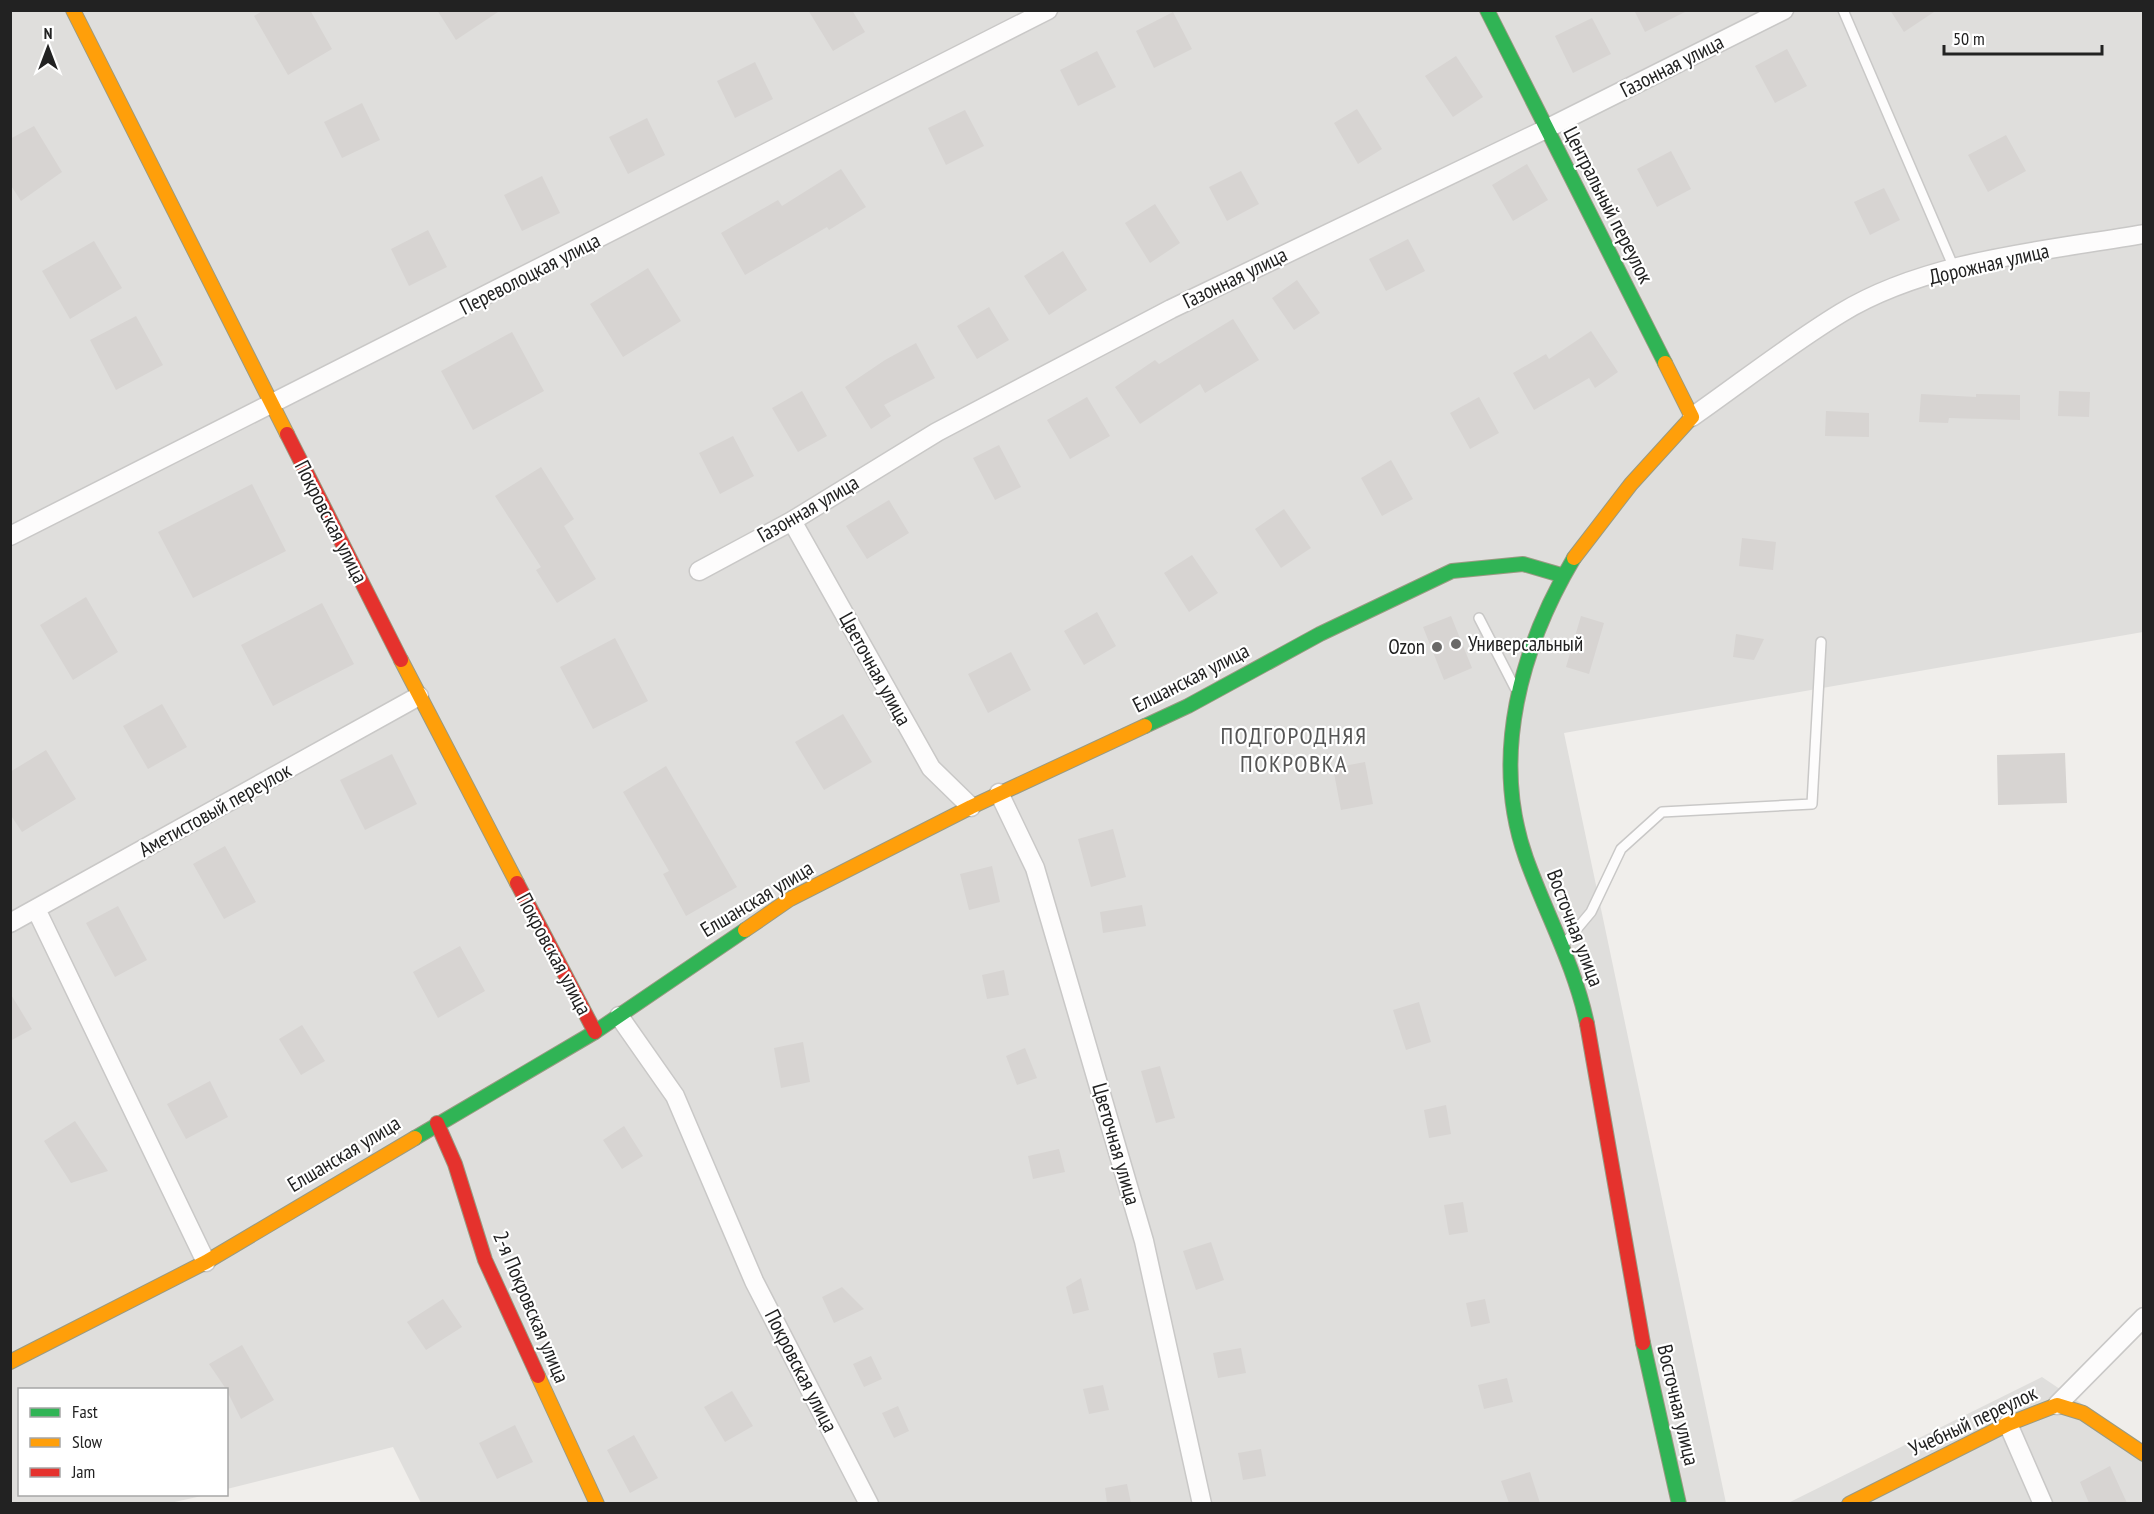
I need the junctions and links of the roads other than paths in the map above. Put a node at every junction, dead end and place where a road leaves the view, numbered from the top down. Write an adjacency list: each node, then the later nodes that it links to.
1 (73, 10): 9 (street, Покровская улица)
2 (1048, 10): 9 (street, Переволоцкая улица)
3 (1487, 10): 6 (street, Центральный переулок)
4 (1784, 10): 6 (street, Газонная улица)
5 (1843, 10): 8 (lane)
6 (1546, 129): 10 (street, Центральный переулок); 11 (street, Газонная улица)
7 (2144, 234): 8 (street, Дорожная улица)
8 (1954, 268): 10 (street, Дорожная улица)
9 (272, 405): 12 (street, Переволоцкая улица); 18 (street, Покровская улица)
10 (1692, 417): 14 (street, Восточная улица)
11 (792, 520): 13 (street, Газонная улица); 20 (street, Цветочная улица)
12 (10, 536)
13 (699, 571)
14 (1562, 575): 17 (street, Восточная улица); 19 (street, Елшанская улица)
15 (1479, 618): 17 (lane)
16 (1821, 642): 23 (lane)
17 (1518, 694): 23 (street, Восточная улица)
18 (419, 696): 21 (street, Аметистовый переулок); 25 (street, Покровская улица)
19 (999, 793): 20 (street, Елшанская улица); 35 (street, Цветочная улица)
20 (971, 807): 24 (street, Елшанская улица)
21 (36, 909): 22 (street, Аметистовый переулок); 27 (street)
22 (10, 923)
23 (1564, 945): 36 (street, Восточная улица)
24 (619, 1016): 25 (street, Елшанская улица); 34 (street, Покровская улица)
25 (595, 1032): 26 (street, Елшанская улица)
26 (437, 1123): 27 (street, Елшанская улица); 33 (street, 2-я Покровская улица)
27 (206, 1262): 29 (street, Елшанская улица)
28 (2140, 1324): 30 (street)
29 (10, 1362)
30 (2057, 1404): 31 (street, Учебный переулок); 32 (street, Учебный переулок)
31 (2008, 1424): 37 (street, Учебный переулок); 38 (street)
32 (2144, 1454)
33 (597, 1503)
34 (869, 1503)
35 (1202, 1503)
36 (1679, 1503)
37 (1849, 1503)
38 (2043, 1503)

